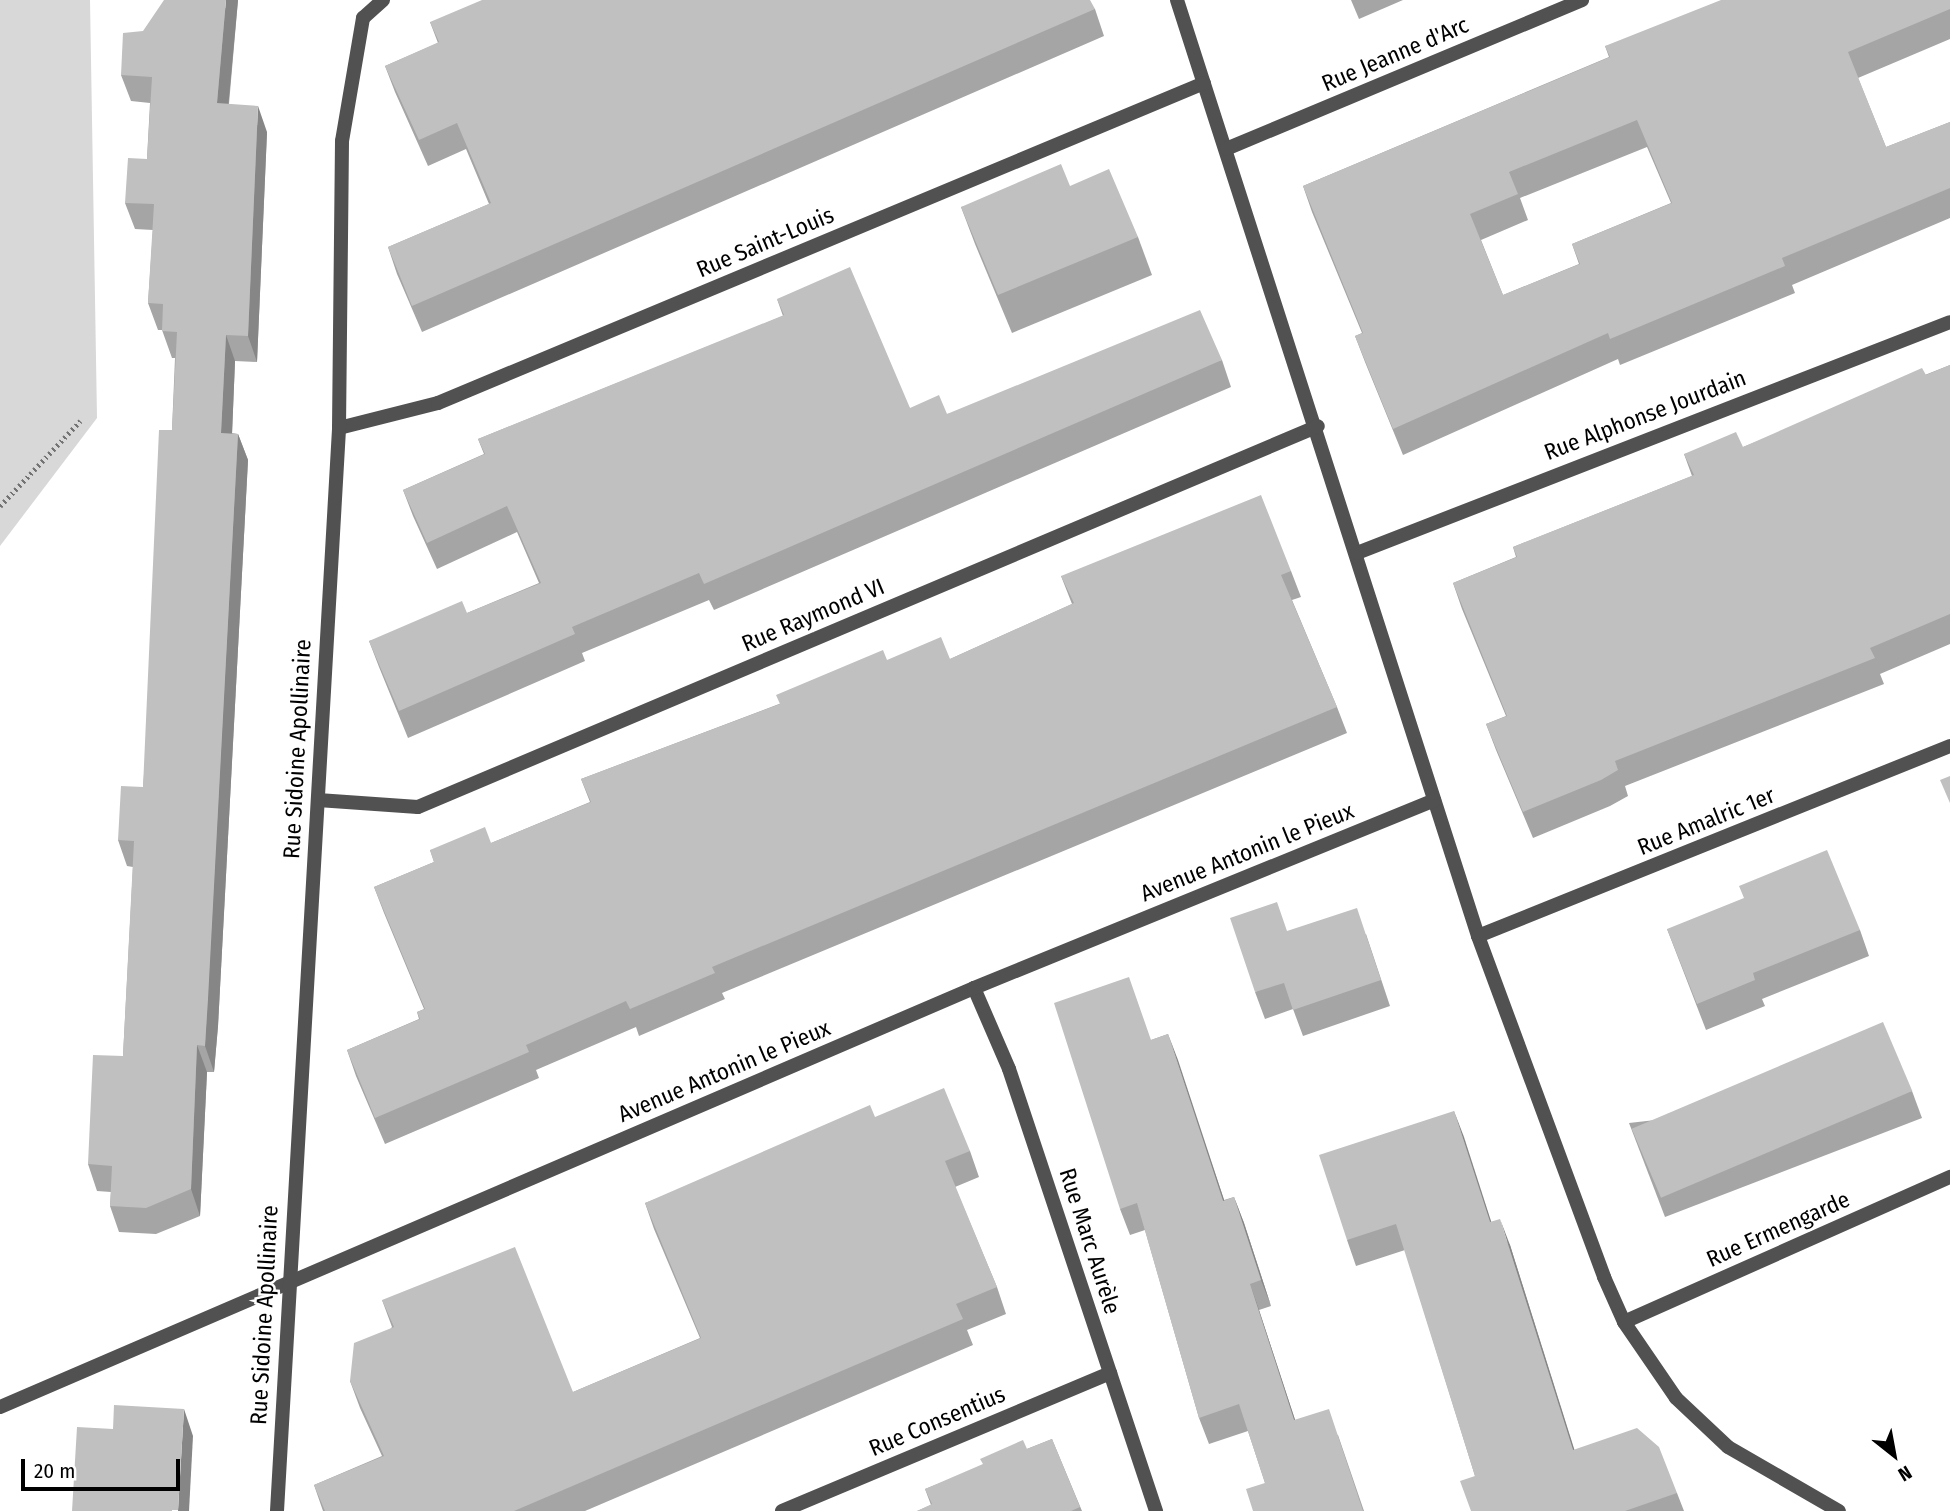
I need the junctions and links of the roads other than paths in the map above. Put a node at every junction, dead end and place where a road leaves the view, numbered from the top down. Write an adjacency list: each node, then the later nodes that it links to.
1 (383, 0): 8 (street, Rue Sidoine Apollinaire)
2 (1177, 0): 4 (street)
3 (1582, 0): 5 (street, Rue Jeanne d'Arc)
4 (1204, 83): 5 (street); 8 (street, Rue Saint-Louis)
5 (1226, 149): 7 (street)
6 (1950, 322): 9 (street, Rue Alphonse Jourdain)
7 (1318, 426): 9 (street); 11 (street, Rue Raymond VI)
8 (339, 428): 11 (street, Rue Sidoine Apollinaire)
9 (1357, 553): 12 (street)
10 (1950, 746): 13 (street, Rue Amalric 1er)
11 (318, 800): 16 (street, Rue Sidoine Apollinaire)
12 (1434, 800): 13 (street); 14 (street, Avenue Antonin le Pieux)
13 (1478, 936): 17 (street)
14 (974, 988): 16 (street, Avenue Antonin le Pieux); 18 (street, Rue Marc Aurèle)
15 (1950, 1177): 17 (street, Rue Ermengarde)
16 (289, 1283): 19 (street, Avenue Antonin le Pieux); 20 (street, Rue Sidoine Apollinaire)
17 (1624, 1322): 23 (street)
18 (1110, 1373): 21 (street, Rue Consentius); 22 (street, Rue Marc Aurèle)
19 (0, 1407)
20 (277, 1511)
21 (782, 1511)
22 (1156, 1511)
23 (1839, 1511)

